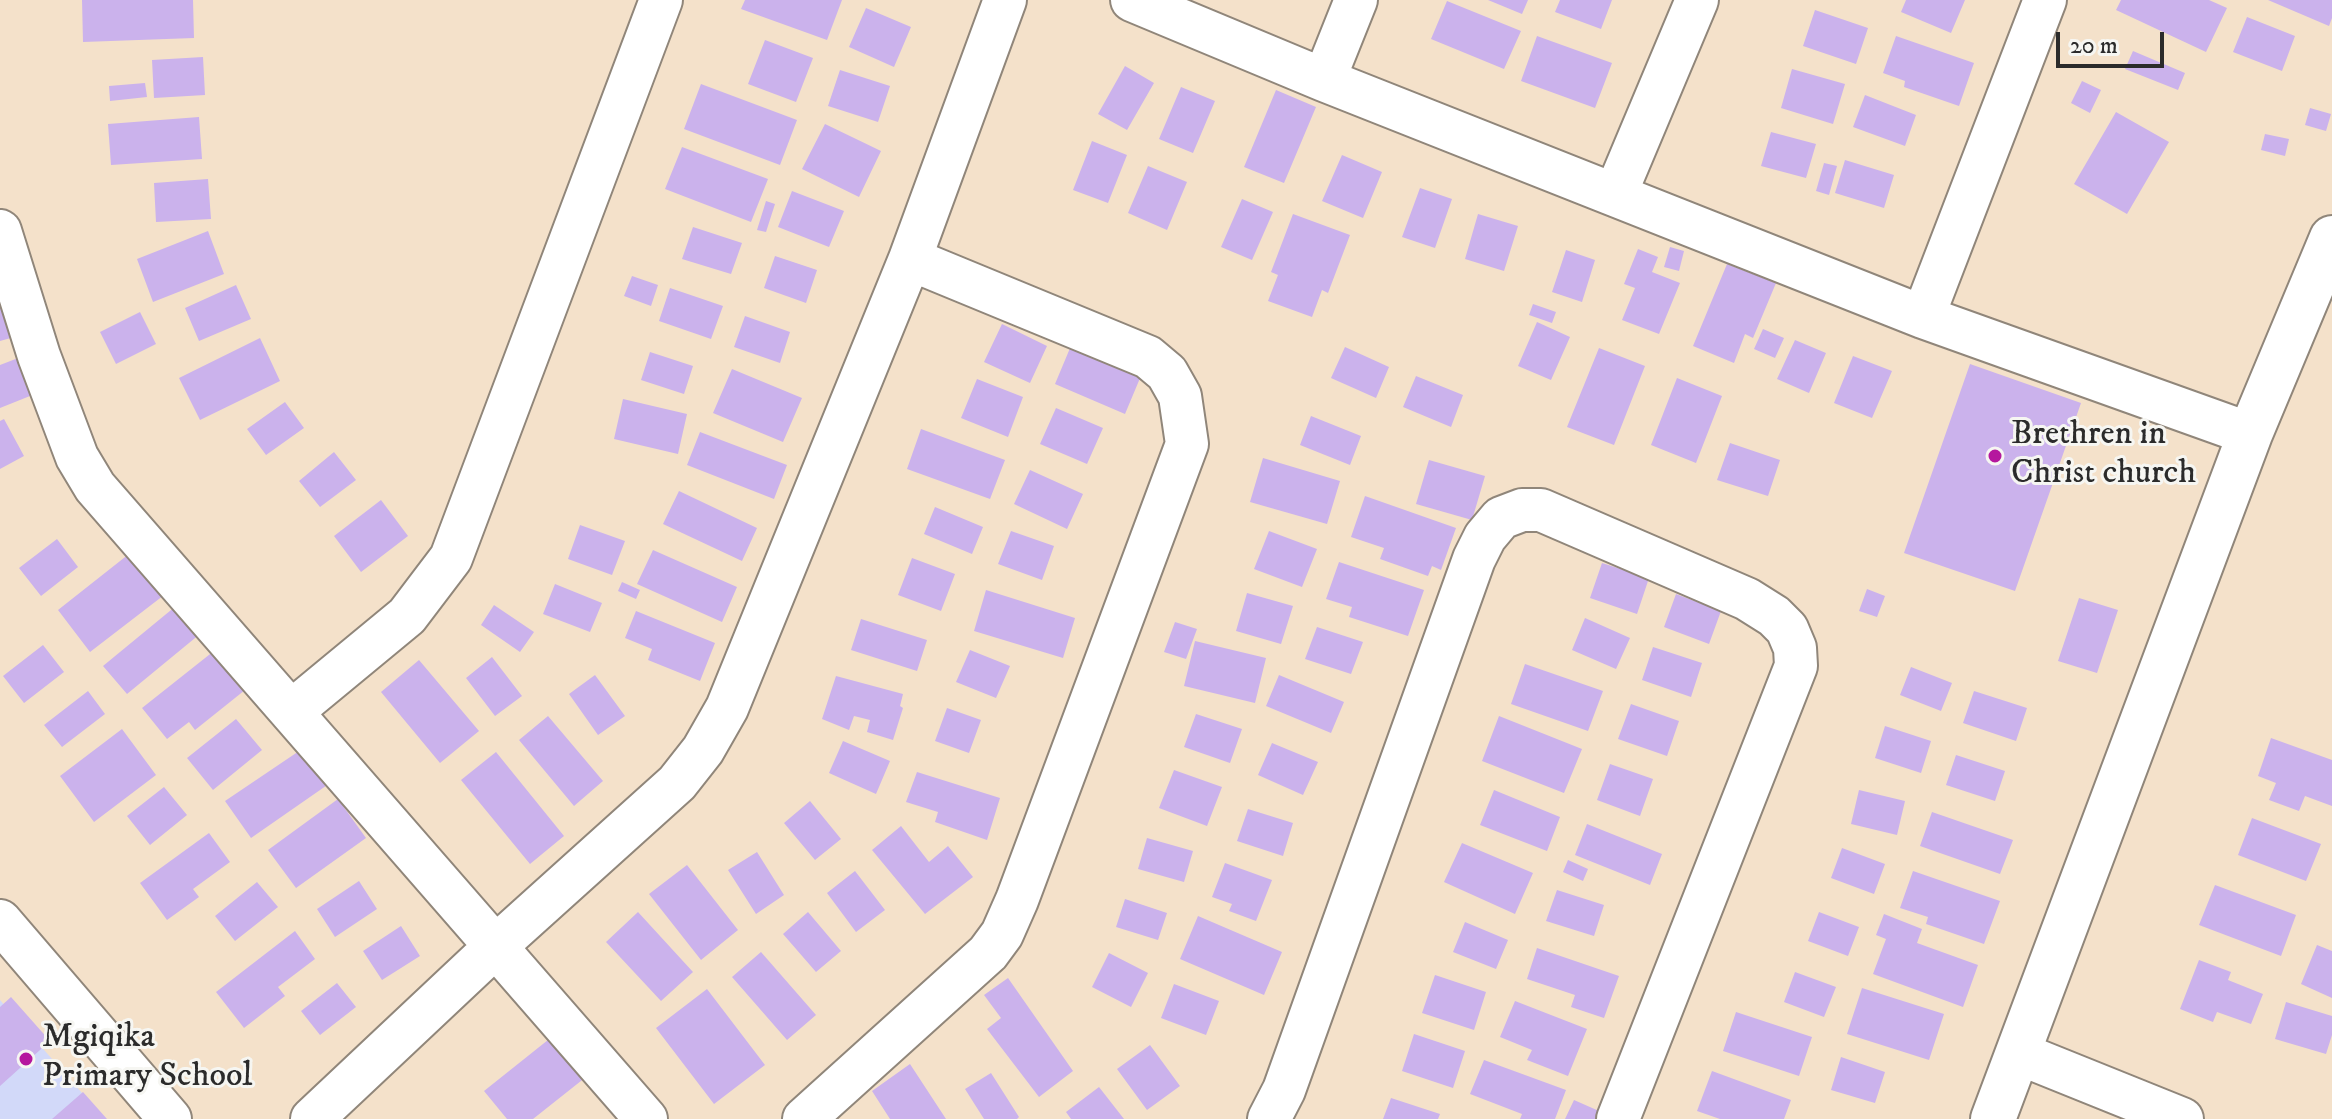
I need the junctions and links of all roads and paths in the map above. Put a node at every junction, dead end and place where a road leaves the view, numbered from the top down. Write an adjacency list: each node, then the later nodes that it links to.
1 (661, 0): 14 (street)
2 (1005, 0): 11 (street)
3 (1132, 0): 7 (street)
4 (1356, 0): 7 (street)
5 (1697, 0): 8 (street)
6 (2045, 0): 12 (street)
7 (1324, 80): 8 (street)
8 (1615, 195): 12 (street)
9 (0, 231): 14 (street)
10 (2332, 238): 13 (street)
11 (910, 259): 16 (street); 21 (street)
12 (1923, 317): 13 (street)
13 (2250, 434): 17 (street)
14 (292, 711): 16 (street)
15 (0, 921): 18 (street)
16 (496, 946): 19 (street); 20 (street)
17 (2018, 1053): 24 (street); 25 (street)
18 (170, 1119)
19 (312, 1119)
20 (646, 1119)
21 (804, 1119)
22 (1269, 1119): 23 (street)
23 (1618, 1119)
24 (1993, 1119)
25 (2182, 1119)

